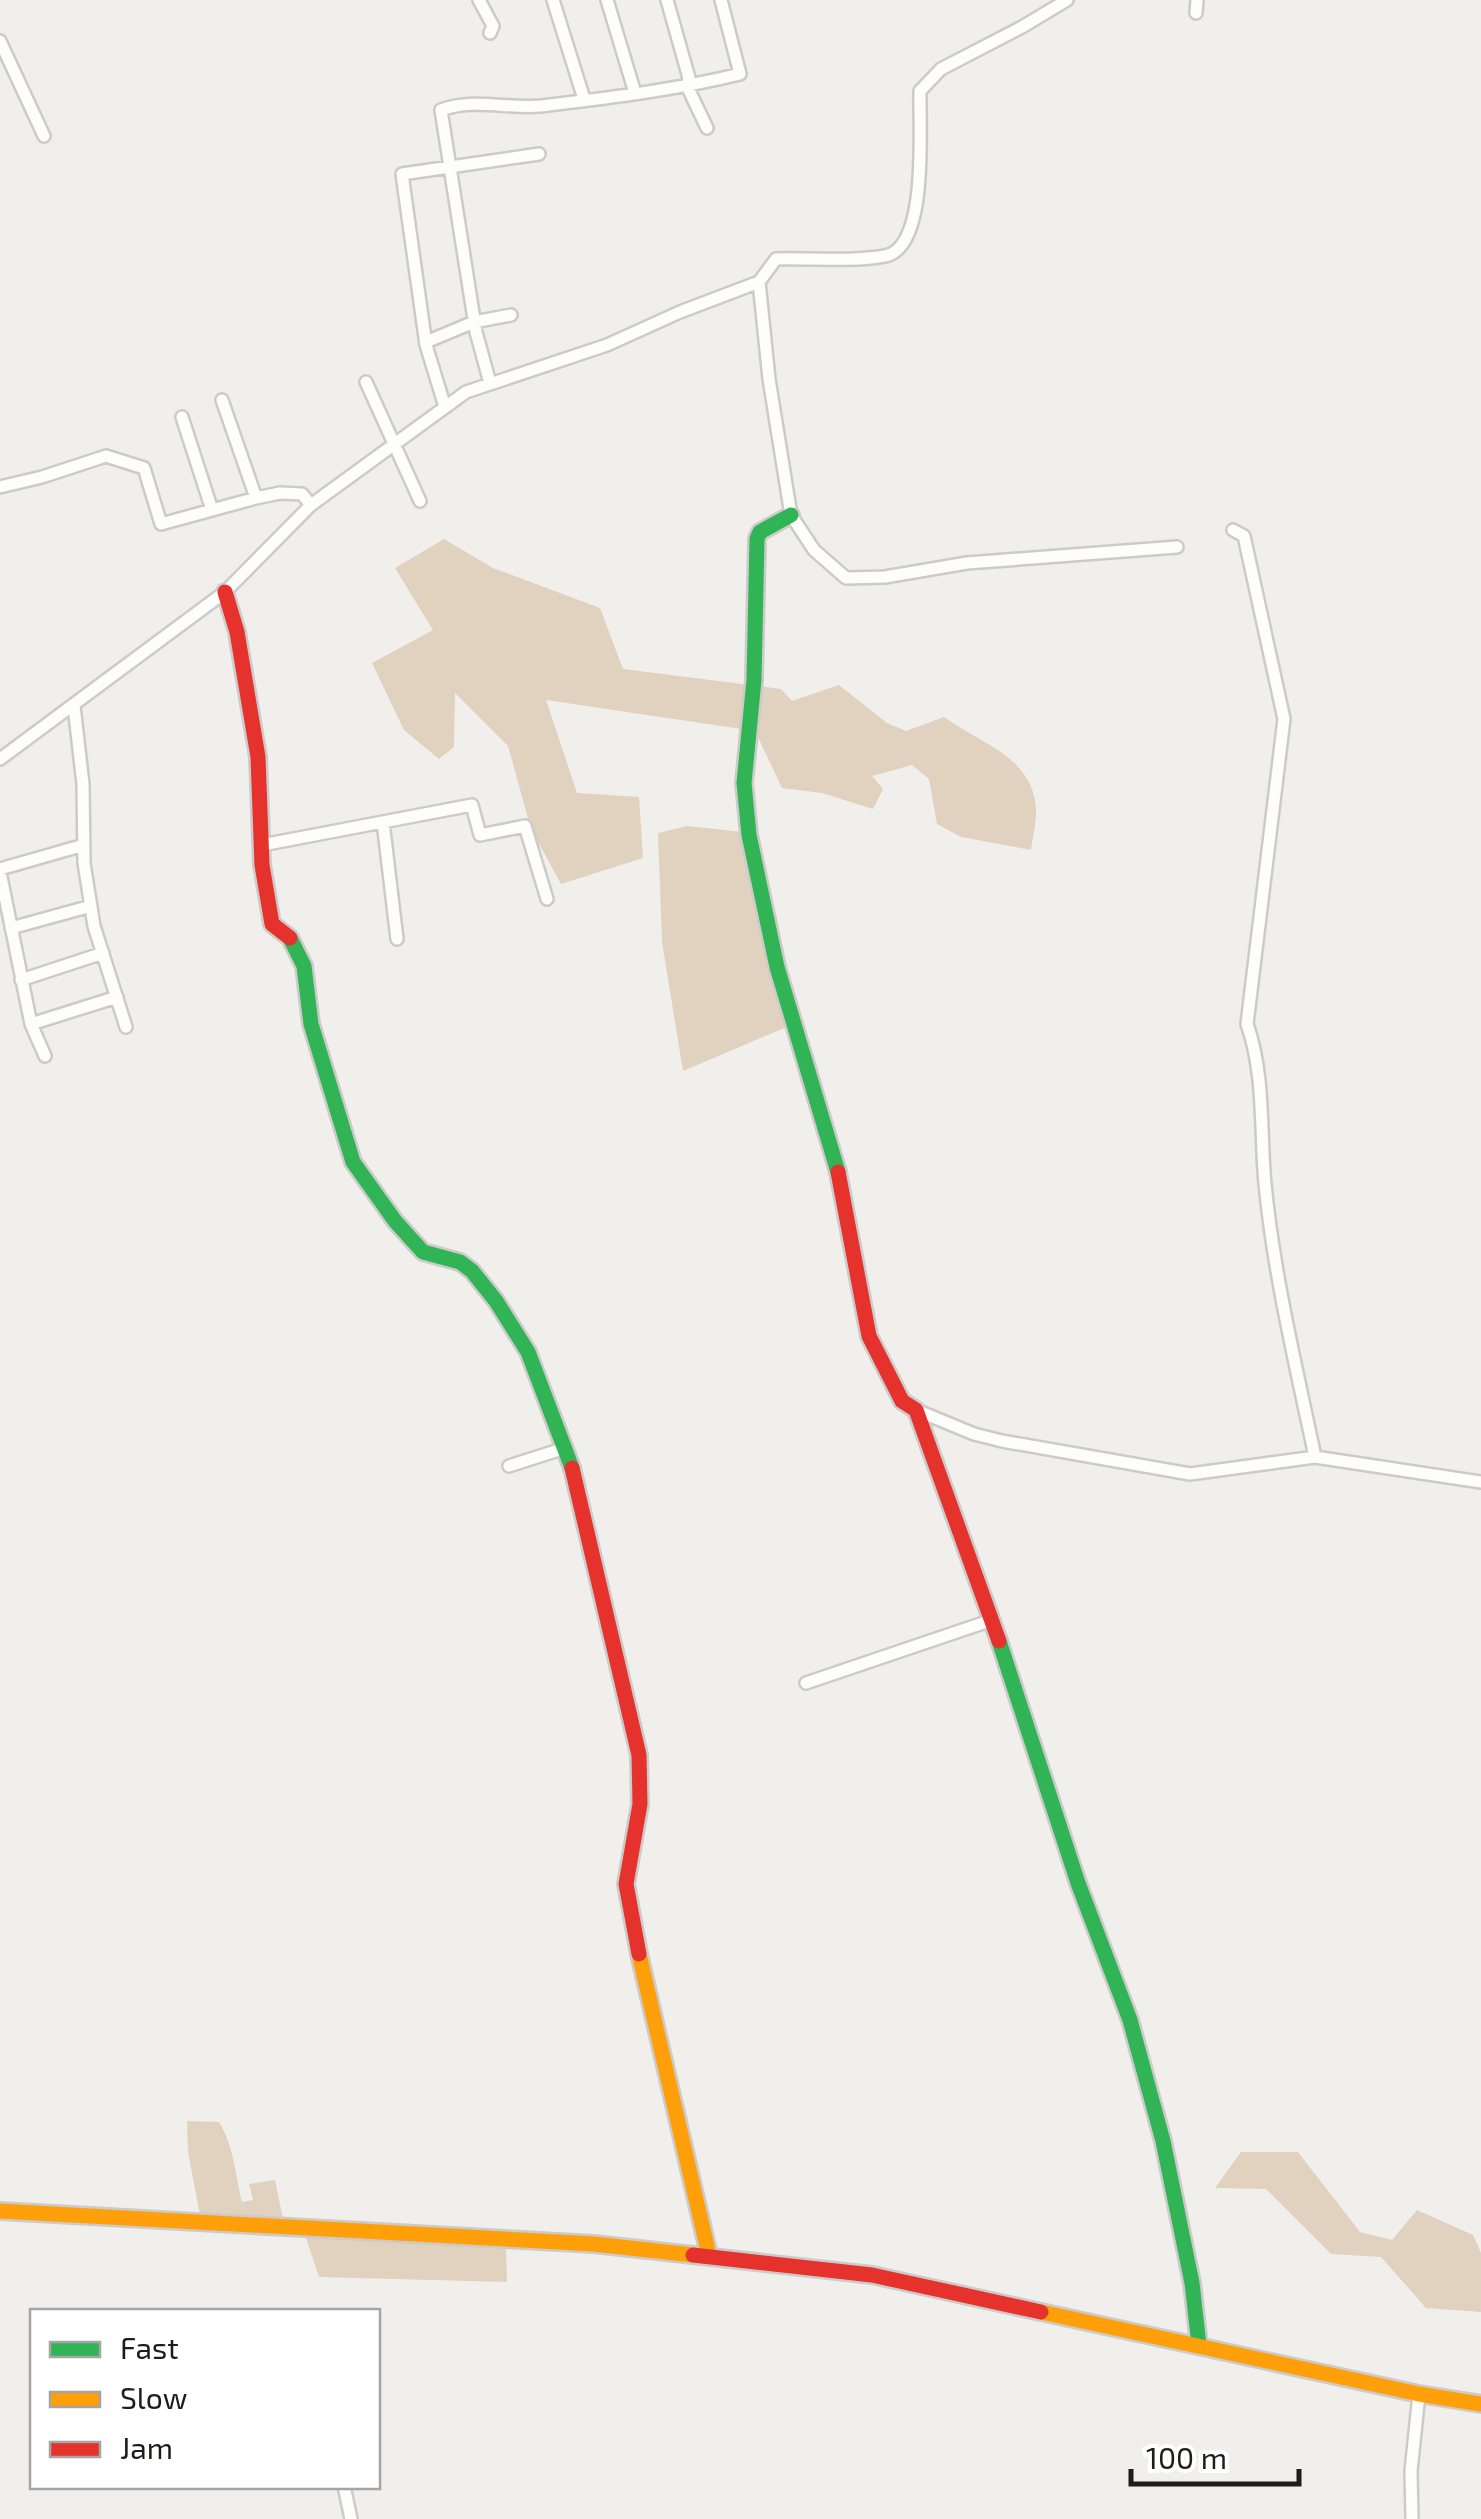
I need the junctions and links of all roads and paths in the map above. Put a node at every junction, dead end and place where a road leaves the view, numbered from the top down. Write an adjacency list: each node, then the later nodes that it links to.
1 (479, 0): 7 (street)
2 (553, 0): 11 (street)
3 (607, 0): 10 (street)
4 (666, 0): 9 (street)
5 (720, 0): 9 (street)
6 (1067, 0): 16 (street)
7 (490, 33)
8 (0, 42): 13 (street)
9 (687, 86): 10 (street); 12 (street)
10 (635, 93): 11 (street)
11 (584, 99): 15 (street)
12 (707, 128)
13 (44, 136)
14 (539, 154): 15 (street)
15 (452, 166): 18 (street); 19 (street)
16 (759, 282): 21 (street); 31 (street)
17 (511, 315): 18 (street)
18 (474, 322): 19 (street); 21 (street)
19 (426, 342): 23 (street)
20 (366, 382): 25 (street)
21 (490, 383): 23 (street)
22 (222, 400): 27 (street)
23 (445, 407): 25 (street)
24 (182, 418): 30 (street)
25 (395, 444): 28 (street); 29 (street)
26 (0, 487): 30 (street)
27 (256, 498): 29 (street); 30 (street)
28 (420, 501)
29 (311, 505): 34 (street)
30 (212, 510)
31 (791, 515): 33 (street); 51 (street)
32 (1233, 530): 53 (street)
33 (1177, 547)
34 (225, 592): 35 (street); 39 (street)
35 (74, 706): 36 (street); 38 (street)
36 (0, 759)
37 (384, 822): 39 (street); 41 (street); 44 (street)
38 (84, 845): 40 (street); 42 (street)
39 (262, 845): 52 (street)
40 (0, 871): 43 (street)
41 (547, 899)
42 (91, 906): 43 (street); 45 (street)
43 (12, 928): 46 (street)
44 (397, 939)
45 (103, 953): 46 (street); 47 (street)
46 (22, 980): 48 (street)
47 (116, 997): 48 (street); 49 (street)
48 (30, 1024): 50 (street)
49 (126, 1027)
50 (44, 1056)
51 (916, 1410): 53 (street); 56 (street)
52 (565, 1448): 54 (street); 59 (street)
53 (1315, 1456): 55 (street)
54 (509, 1466)
55 (1481, 1482)
56 (992, 1620): 57 (street); 60 (street)
57 (806, 1682)
58 (0, 2211): 59 (street)
59 (709, 2255): 60 (street)
60 (1198, 2345): 61 (street)
61 (1419, 2394): 62 (street); 65 (street)
62 (1481, 2404)
63 (345, 2489): 64 (street)
64 (351, 2519)
65 (1412, 2519)

